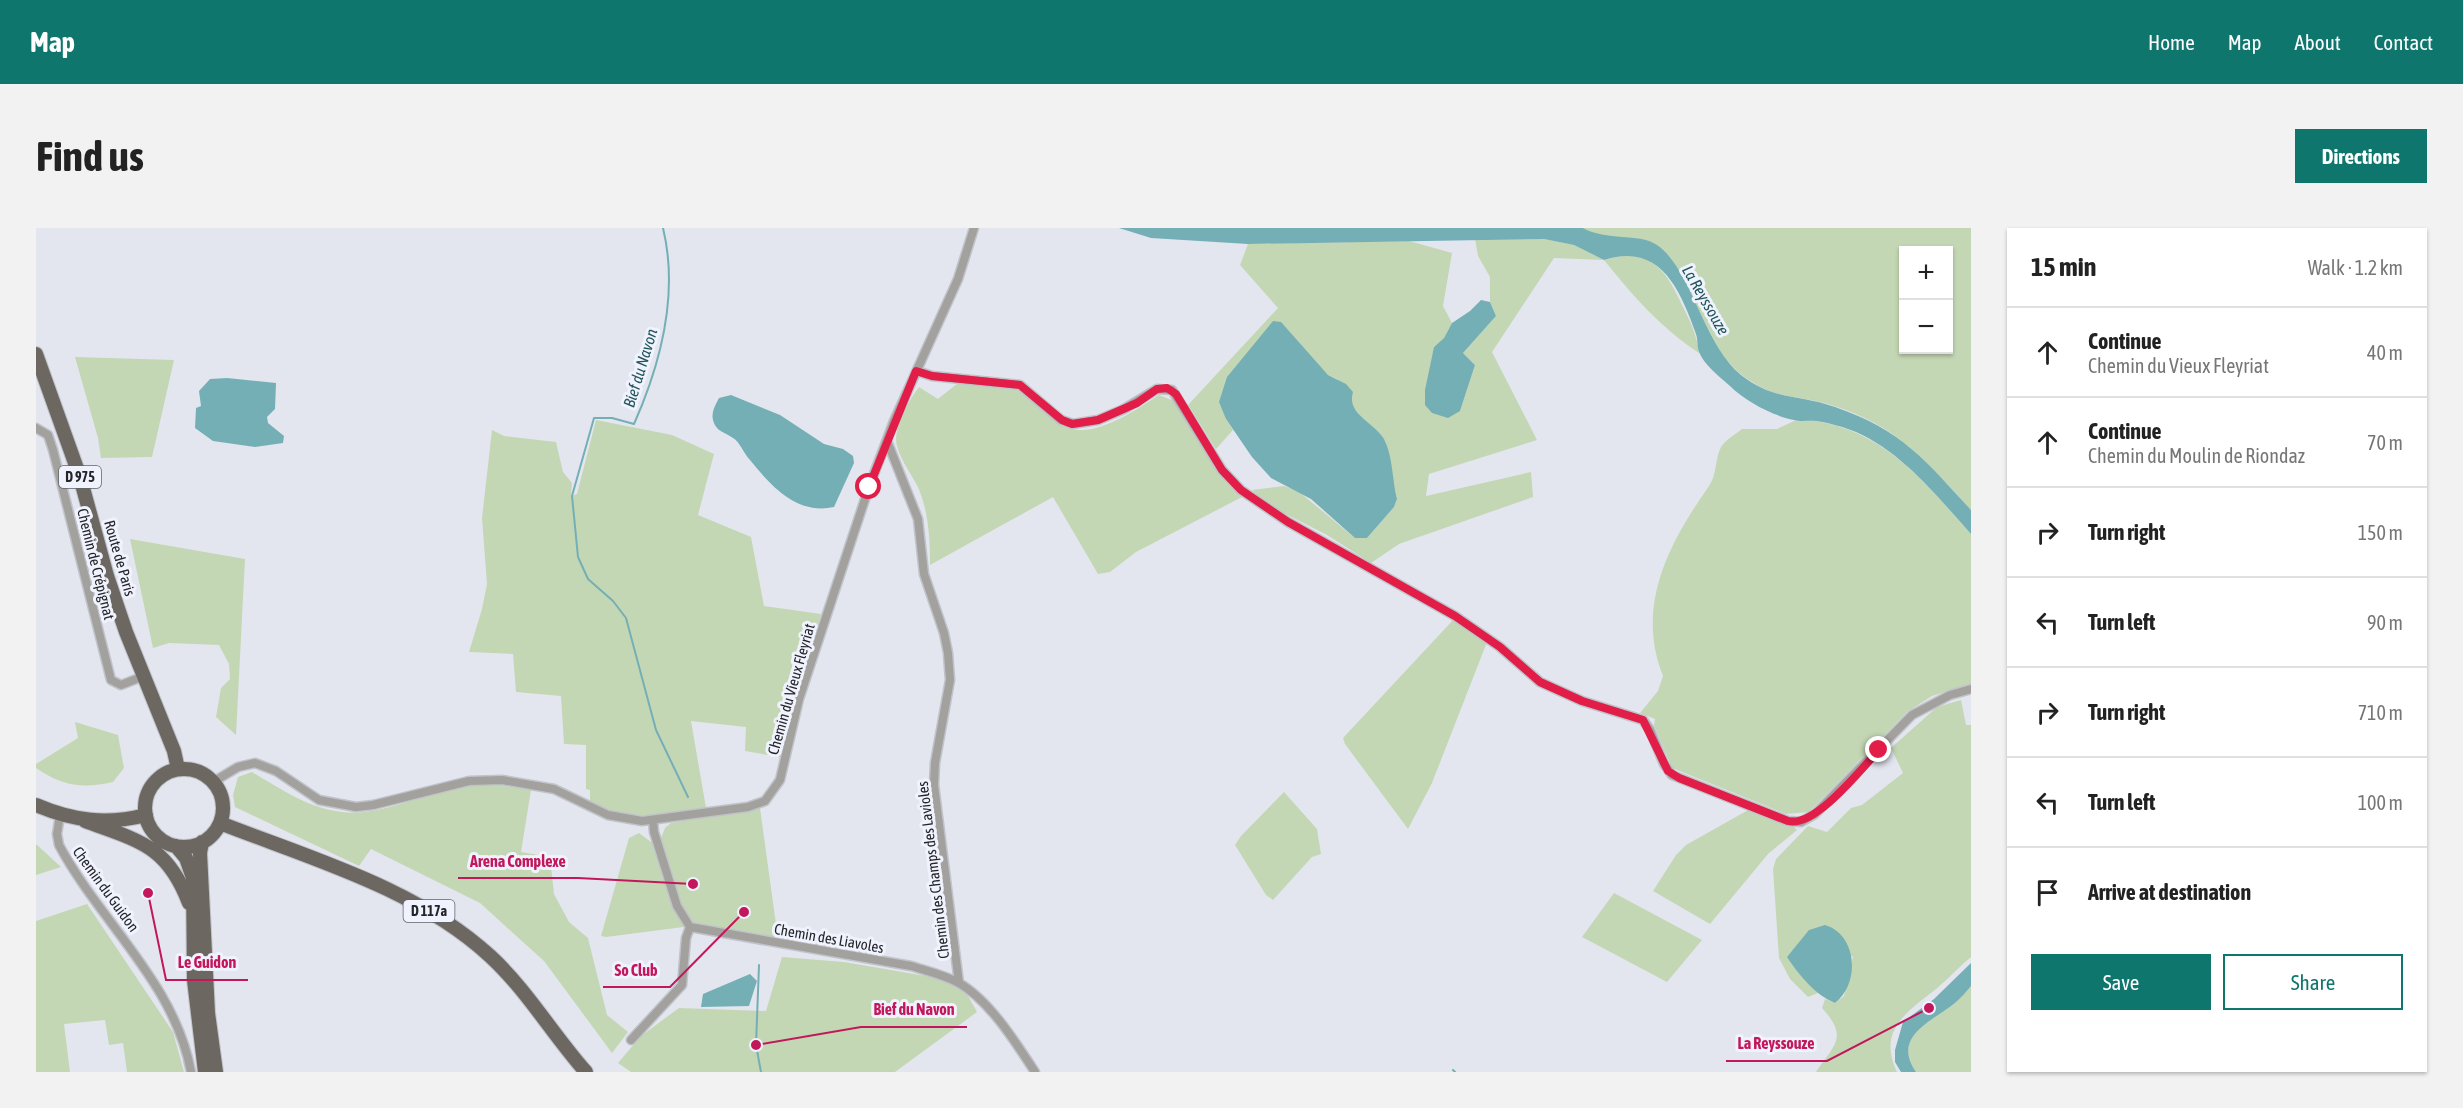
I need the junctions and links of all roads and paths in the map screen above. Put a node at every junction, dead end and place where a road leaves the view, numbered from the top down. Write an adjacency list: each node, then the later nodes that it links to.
1 (974, 228): 3 (street, Chemin du Vieux Fleyriat)
2 (36, 354): 6 (main road, Route de Paris / D 975)
3 (916, 371): 5 (street, Chemin du Vieux Fleyriat); 7 (street)
4 (36, 428): 6 (street, Chemin de Crépignat)
5 (887, 441): 13 (street, Chemin du Vieux Fleyriat); 20 (street, Chemin des Champs des Lavioles)
6 (144, 676): 8 (main road, Route de Paris / D 975)
7 (1971, 689)
8 (178, 769): 9 (main road); 12 (main road)
9 (213, 782): 13 (street, Chemin du Vieux Fleyriat); 15 (main road)
10 (36, 805): 11 (main road)
11 (60, 815): 14 (main road); 22 (street, Chemin du Guidon)
12 (146, 815): 14 (main road); 17 (main road)
13 (653, 820): 19 (street)
14 (85, 821): 18 (main road)
15 (220, 823): 16 (main road); 25 (main road, D 117a)
16 (202, 842): 17 (main road); 24 (main road)
17 (176, 846): 18 (main road)
18 (193, 914): 23 (main road)
19 (690, 927): 20 (street, Chemin des Liavoles); 21 (street)
20 (959, 983): 26 (street, Chemin des Liavoles)
21 (631, 1040)
22 (191, 1072)
23 (205, 1072)
24 (216, 1072)
25 (586, 1072)
26 (1035, 1072)

